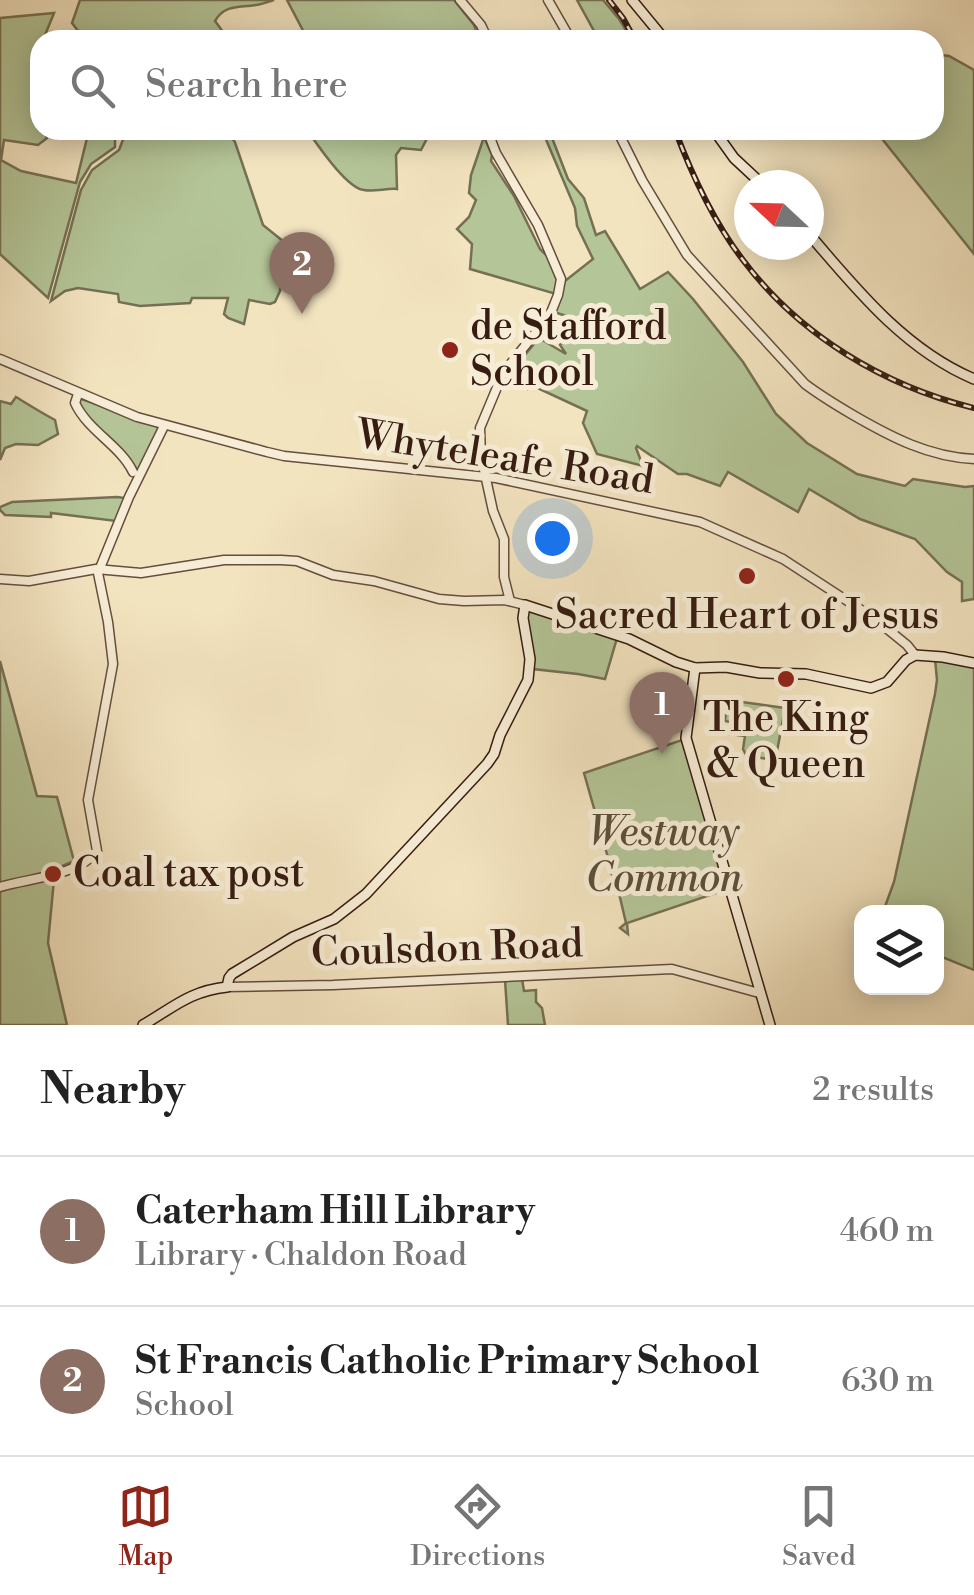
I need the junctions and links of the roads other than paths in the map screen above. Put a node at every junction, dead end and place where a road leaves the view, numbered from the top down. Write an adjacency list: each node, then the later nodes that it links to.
1 (460, 0): 4 (street)
2 (548, 0): 5 (street)
3 (632, 0): 6 (main road)
4 (483, 30)
5 (566, 30)
6 (657, 30)
7 (491, 140): 18 (street)
8 (622, 140): 16 (street)
9 (721, 140): 10 (main road)
10 (747, 170)
11 (824, 252): 13 (main road)
12 (0, 359): 14 (street, Whyteleafe Road)
13 (974, 379)
14 (74, 395): 15 (street, Whyteleafe Road); 17 (street)
15 (164, 426): 17 (street); 18 (street, Whyteleafe Road)
16 (974, 459)
17 (137, 473): 19 (street)
18 (486, 478): 21 (street); 23 (street, Whyteleafe Road)
19 (100, 569): 20 (street); 21 (street); 26 (street)
20 (0, 579)
21 (510, 601): 22 (street)
22 (525, 605): 25 (main road); 27 (main road)
23 (915, 655): 24 (main road); 25 (main road)
24 (974, 663)
25 (695, 668): 28 (main road)
26 (0, 887)
27 (227, 987): 28 (street, Coulsdon Road); 29 (main road, Coulsdon Road)
28 (759, 994): 30 (main road)
29 (143, 1025)
30 (770, 1025)

